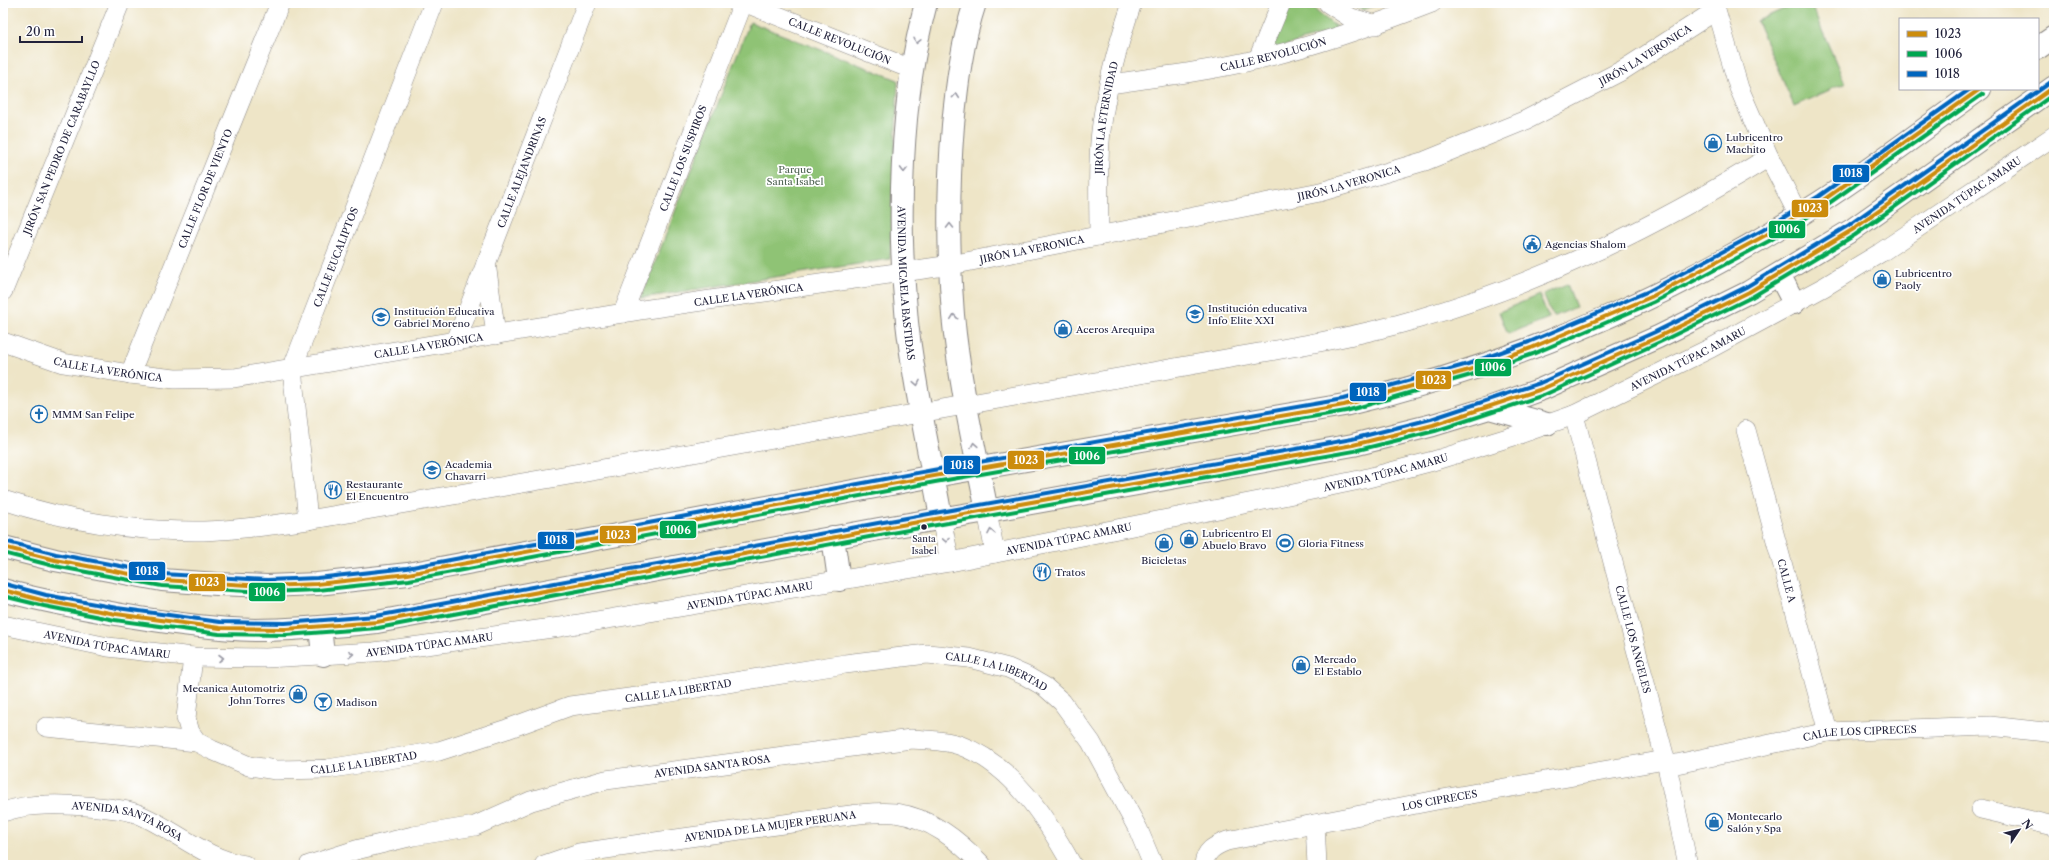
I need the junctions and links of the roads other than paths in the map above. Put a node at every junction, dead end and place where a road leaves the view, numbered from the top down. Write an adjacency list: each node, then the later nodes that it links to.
1 (120, 3): 30 (street, JIRÓN SAN PEDRO DE CARABAYLLO)
2 (280, 3): 37 (street, CALLE FLOR DE VIENTO)
3 (434, 3): 36 (street, CALLE EUCALIPTOS)
4 (587, 3): 26 (street, CALLE ALEJANDRINAS)
5 (743, 3): 32 (street, CALLE LOS SUSPIROS)
6 (746, 3): 18 (street, CALLE REVOLUCIÓN)
7 (926, 3): 18 (main road, AVENIDA MICAELA BASTIDAS, one-way to 18)
8 (975, 3): 27 (main road, one-way to 8)
9 (1132, 3): 19 (street, JIRÓN LA ETERNIDAD)
10 (1281, 3): 17 (street)
11 (1328, 3): 14 (street)
12 (1432, 3): 14 (street, CALLE REVOLUCIÓN)
13 (1715, 7): 23 (street); 25 (street, JIRÓN LA VERONICA)
14 (1376, 25): 17 (street, CALLE REVOLUCIÓN)
15 (2054, 37): 16 (main road)
16 (2039, 47)
17 (1258, 59): 19 (street, CALLE REVOLUCIÓN)
18 (911, 69): 28 (main road, AVENIDA MICAELA BASTIDAS, one-way to 28)
19 (1109, 84): 25 (street, JIRÓN LA ETERNIDAD)
20 (1979, 90): 24 (main road)
21 (2053, 91): 29 (main road)
22 (2054, 136): 31 (street, AVENIDA TÚPAC AMARU)
23 (1769, 157): 24 (street); 38 (street)
24 (1799, 216): 44 (main road)
25 (1099, 236): 27 (street, JIRÓN LA VERONICA)
26 (486, 261): 33 (street); 34 (street, CALLE ALEJANDRINAS)
27 (951, 265): 28 (street, CALLE LA VERÓNICA); 38 (main road, one-way to 27)
28 (904, 272): 32 (street, CALLE LA VERÓNICA); 40 (main road, AVENIDA MICAELA BASTIDAS, one-way to 40)
29 (1779, 274): 31 (main road); 39 (main road)
30 (3, 291)
31 (1794, 303): 41 (street, AVENIDA TÚPAC AMARU)
32 (623, 313): 33 (street, CALLE LA VERÓNICA)
33 (496, 335): 34 (street, CALLE LA VERÓNICA)
34 (456, 341): 36 (street, CALLE LA VERÓNICA)
35 (3, 342): 37 (street, CALLE LA VERÓNICA)
36 (292, 369): 37 (street, CALLE LA VERÓNICA); 49 (street, CALLE EUCALIPTOS)
37 (130, 374)
38 (967, 405): 40 (street); 44 (main road, one-way to 38)
39 (1489, 408): 42 (main road); 47 (main road)
40 (922, 414): 45 (main road, AVENIDA MICAELA BASTIDAS); 49 (street)
41 (1574, 414): 42 (street, AVENIDA TÚPAC AMARU); 64 (street, CALLE LOS ANGELES)
42 (1548, 424): 52 (street, AVENIDA TÚPAC AMARU)
43 (1746, 430): 61 (street, CALLE A)
44 (978, 468): 45 (main road); 47 (main road)
45 (934, 476): 48 (main road, AVENIDA MICAELA BASTIDAS); 51 (main road)
46 (3, 500): 49 (street)
47 (987, 511): 48 (main road); 52 (street, one-way to 47)
48 (941, 518): 50 (main road); 53 (street, AVENIDA MICAELA BASTIDAS, one-way to 53)
49 (308, 520)
50 (833, 537): 54 (main road); 57 (main road)
51 (3, 547)
52 (995, 553): 53 (street, AVENIDA TÚPAC AMARU)
53 (950, 562): 54 (street, AVENIDA TÚPAC AMARU)
54 (839, 580): 58 (street, AVENIDA TÚPAC AMARU, one-way to 54)
55 (3, 590): 57 (main road)
56 (3, 625): 59 (street, AVENIDA TÚPAC AMARU)
57 (320, 627): 58 (main road)
58 (323, 655): 59 (street, AVENIDA TÚPAC AMARU, one-way to 58)
59 (193, 657): 63 (street)
60 (46, 727): 63 (street)
61 (1828, 732): 62 (street, CALLE LOS CIPRECES); 64 (street, CALLE LOS CIPRECES)
62 (2054, 733)
63 (197, 742): 74 (street, CALLE LA LIBERTAD)
64 (1666, 763): 67 (street, LOS CIPRECES); 77 (street, CALLE LOS ANGELES)
65 (1981, 809): 68 (street)
66 (3, 812): 69 (street, AVENIDA SANTA ROSA)
67 (1315, 824): 75 (street, LOS CIPRECES); 76 (street)
68 (2054, 826)
69 (245, 865)
70 (309, 865): 73 (street, AVENIDA SANTA ROSA)
71 (544, 865): 72 (street, AVENIDA DE LA MUJER PERUANA)
72 (982, 865)
73 (1072, 865)
74 (1153, 865)
75 (1204, 865)
76 (1317, 865)
77 (1688, 865)

